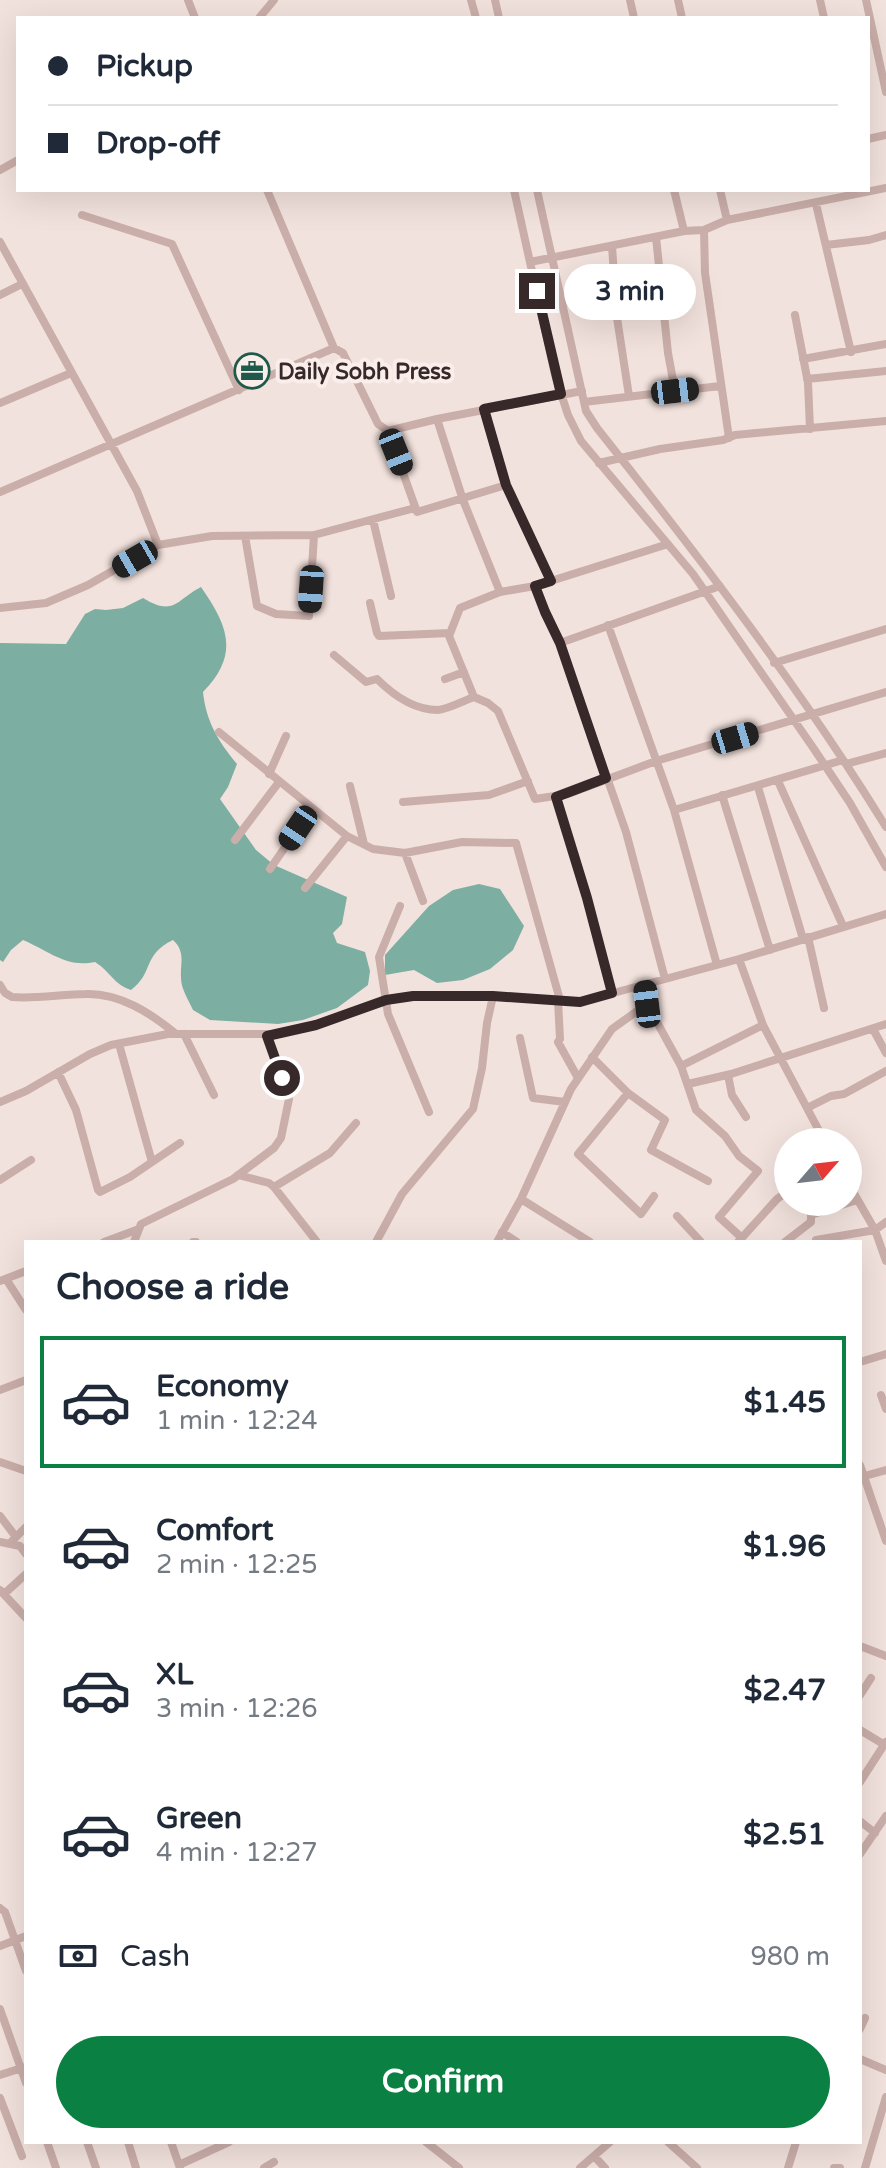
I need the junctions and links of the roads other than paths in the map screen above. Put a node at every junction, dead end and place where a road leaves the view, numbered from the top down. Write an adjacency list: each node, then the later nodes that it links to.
1 (274, 0): 2 (street)
2 (261, 16)
3 (870, 18): 4 (street)
4 (886, 92)
5 (268, 192): 27 (street)
6 (514, 192): 22 (street)
7 (537, 192): 21 (street)
8 (674, 192): 15 (street)
9 (720, 192): 13 (street)
10 (868, 192): 11 (street)
11 (816, 204): 13 (street); 19 (street)
12 (82, 215): 34 (street)
13 (727, 220): 14 (street)
14 (704, 230): 15 (street); 33 (street)
15 (684, 231): 17 (street)
16 (886, 235): 19 (street)
17 (656, 237): 20 (street); 36 (street)
18 (0, 242): 23 (street)
19 (826, 245): 28 (street)
20 (612, 246): 21 (street); 38 (street)
21 (552, 258): 22 (street); 35 (street)
22 (530, 262): 37 (street)
23 (22, 284): 24 (street); 31 (street)
24 (0, 295)
25 (795, 315): 29 (street)
26 (886, 344): 28 (street)
27 (334, 348): 34 (street); 45 (street)
28 (851, 352): 29 (street)
29 (803, 359): 32 (street)
30 (886, 371): 32 (street)
31 (71, 373): 40 (street); 47 (street)
32 (807, 379): 44 (street)
33 (720, 386): 36 (street); 46 (street)
34 (239, 390): 47 (street)
35 (582, 391): 37 (street); 39 (street)
36 (675, 391): 38 (street)
37 (561, 394): 41 (street); 49 (street)
38 (629, 396): 39 (street)
39 (584, 402): 48 (street)
40 (0, 403)
41 (484, 409): 42 (street); 50 (street)
42 (437, 419): 45 (street); 52 (street)
43 (886, 421): 44 (street)
44 (810, 429): 46 (street)
45 (388, 431): 53 (street)
46 (729, 438): 48 (street)
47 (113, 446): 51 (street); 58 (street)
48 (620, 458): 49 (street); 61 (street)
49 (599, 463): 57 (street)
50 (506, 485): 52 (street); 59 (street)
51 (0, 492)
52 (463, 500): 53 (street); 62 (street)
53 (415, 508): 54 (street)
54 (373, 520): 55 (street); 64 (street)
55 (314, 535): 56 (street); 56 (street)
56 (245, 536): 58 (street)
57 (668, 544): 59 (street); 63 (street)
58 (158, 545): 66 (street)
59 (551, 581): 60 (street)
60 (535, 586): 62 (street); 72 (street)
61 (720, 586): 63 (street); 67 (street)
62 (500, 592): 71 (street)
63 (704, 592): 68 (street); 69 (street)
64 (391, 596)
65 (370, 603): 71 (street)
66 (0, 608)
67 (744, 620): 69 (street); 74 (street)
68 (608, 625): 72 (street); 84 (street)
69 (728, 628): 80 (street)
70 (886, 629): 74 (street)
71 (450, 633): 75 (street)
72 (560, 643): 88 (street)
73 (334, 655): 78 (street)
74 (774, 663): 79 (street)
75 (464, 672): 76 (street); 78 (street)
76 (445, 679)
77 (886, 692): 79 (street)
78 (474, 697): 89 (street)
79 (811, 714): 80 (street); 85 (street)
80 (793, 720): 84 (street); 86 (street)
81 (219, 732): 87 (street)
82 (286, 736): 87 (street)
83 (886, 753): 85 (street)
84 (656, 761): 88 (street); 98 (street)
85 (844, 762): 86 (street); 99 (street)
86 (825, 765): 90 (street); 104 (street)
87 (269, 774): 91 (street)
88 (606, 778): 95 (street); 115 (street)
89 (528, 781): 95 (street); 96 (street)
90 (778, 781): 93 (street); 110 (street)
91 (279, 782): 97 (street); 101 (street)
92 (350, 786): 102 (street)
93 (758, 787): 94 (street); 111 (street)
94 (722, 795): 98 (street); 112 (street)
95 (556, 797): 118 (street)
96 (403, 802)
97 (312, 808): 100 (street); 105 (street)
98 (674, 810): 114 (street)
99 (886, 827)
100 (347, 836): 102 (street); 106 (street)
101 (235, 840)
102 (364, 844): 103 (street)
103 (405, 853): 107 (street); 121 (street)
104 (886, 867)
105 (270, 869)
106 (305, 888)
107 (423, 901)
108 (400, 906): 120 (street)
109 (886, 914): 110 (street)
110 (843, 926): 111 (street)
111 (806, 938): 112 (street); 123 (street)
112 (770, 950): 113 (street)
113 (739, 959): 114 (street); 125 (street)
114 (717, 965): 115 (street)
115 (665, 979): 117 (street)
116 (0, 985): 127 (street)
117 (645, 985): 118 (street); 122 (street)
118 (612, 993): 121 (street)
119 (493, 996): 120 (street); 121 (street); 170 (street)
120 (386, 1000): 128 (street); 145 (street)
121 (559, 1000): 138 (street)
122 (647, 1004): 132 (street); 134 (street)
123 (824, 1008)
124 (886, 1024): 126 (street)
125 (763, 1025): 133 (street); 134 (street)
126 (873, 1029): 131 (street); 133 (street)
127 (180, 1034): 128 (street); 130 (street); 141 (street)
128 (267, 1036): 152 (street)
129 (520, 1038): 143 (street)
130 (119, 1044): 136 (street); 151 (street)
131 (886, 1053)
132 (592, 1057): 138 (street); 140 (street)
133 (780, 1058): 137 (street); 144 (street)
134 (681, 1066): 139 (street)
135 (886, 1071): 144 (street)
136 (58, 1072): 142 (street); 151 (street)
137 (728, 1075): 139 (street); 146 (street)
138 (578, 1078): 143 (street)
139 (688, 1084): 175 (street)
140 (628, 1093): 154 (street); 156 (street)
141 (214, 1095)
142 (0, 1102)
143 (565, 1102): 157 (street)
144 (807, 1108): 148 (street)
145 (429, 1112)
146 (746, 1117)
147 (356, 1123): 155 (street)
148 (818, 1128)
149 (180, 1143): 151 (street)
150 (31, 1160): 153 (street)
151 (152, 1162)
152 (238, 1175): 155 (street); 164 (street)
153 (0, 1180)
154 (708, 1181)
155 (274, 1187): 169 (street)
156 (654, 1196)
157 (521, 1199): 166 (street); 173 (street)
158 (774, 1202): 175 (street)
159 (862, 1208): 165 (street)
160 (677, 1216): 174 (street)
161 (811, 1216): 163 (street)
162 (886, 1222): 165 (street)
163 (807, 1225): 176 (street); 177 (street)
164 (139, 1229): 167 (street); 168 (street)
165 (875, 1230): 178 (street); 179 (street)
166 (502, 1232): 171 (street); 172 (street)
167 (109, 1240)
168 (135, 1240)
169 (315, 1240)
170 (377, 1240)
171 (498, 1240)
172 (514, 1240)
173 (587, 1240)
174 (699, 1240)
175 (740, 1240)
176 (788, 1240)
177 (816, 1240)
178 (822, 1240)
179 (883, 1241): 180 (street)
180 (886, 1261)
181 (24, 1272): 182 (street)
182 (3, 1280): 183 (street)
183 (24, 1307)
184 (886, 1354): 185 (street)
185 (862, 1361)
186 (24, 1381): 187 (street)
187 (0, 1390)
188 (881, 1395): 189 (street)
189 (886, 1409)
190 (0, 1462): 191 (street)
191 (24, 1470)
192 (886, 1470): 193 (street)
193 (862, 1476): 197 (street)
194 (0, 1516): 196 (street)
195 (24, 1529): 196 (street)
196 (16, 1537): 198 (street)
197 (886, 1541)
198 (4, 1543): 199 (street)
199 (24, 1551)
200 (24, 1576): 201 (street)
201 (2, 1592): 202 (street)
202 (24, 1616)
203 (862, 1647): 204 (street)
204 (886, 1656)
205 (871, 1678): 206 (street)
206 (862, 1692)
207 (862, 1731): 208 (street)
208 (885, 1744): 209 (street)
209 (862, 1779)
210 (886, 1816): 212 (street)
211 (862, 1823): 212 (street)
212 (875, 1833): 213 (street)
213 (862, 1851)
214 (0, 1908): 216 (street)
215 (24, 1937): 216 (street)
216 (15, 1940): 217 (street); 218 (street)
217 (0, 1946)
218 (24, 1965)
219 (0, 2009): 223 (street)
220 (865, 2018): 221 (street)
221 (862, 2025)
222 (862, 2060): 224 (street)
223 (23, 2067): 225 (street)
224 (886, 2070)
225 (0, 2075)
226 (886, 2097): 254 (street)
227 (0, 2098): 237 (street)
228 (48, 2144): 242 (street)
229 (88, 2144): 243 (street)
230 (129, 2144): 244 (street)
231 (172, 2144): 241 (street)
232 (225, 2144): 241 (street)
233 (428, 2144): 239 (street)
234 (608, 2144): 238 (street)
235 (670, 2144): 250 (street)
236 (795, 2144): 251 (street)
237 (22, 2156)
238 (594, 2156): 248 (street); 249 (street)
239 (447, 2159): 246 (street); 247 (street)
240 (274, 2162): 245 (street)
241 (179, 2167)
242 (56, 2168)
243 (96, 2168)
244 (136, 2168)
245 (264, 2168)
246 (441, 2168)
247 (459, 2168)
248 (580, 2168)
249 (605, 2168)
250 (697, 2168)
251 (788, 2168)
252 (834, 2168): 253 (street)
253 (840, 2168)
254 (865, 2168)

